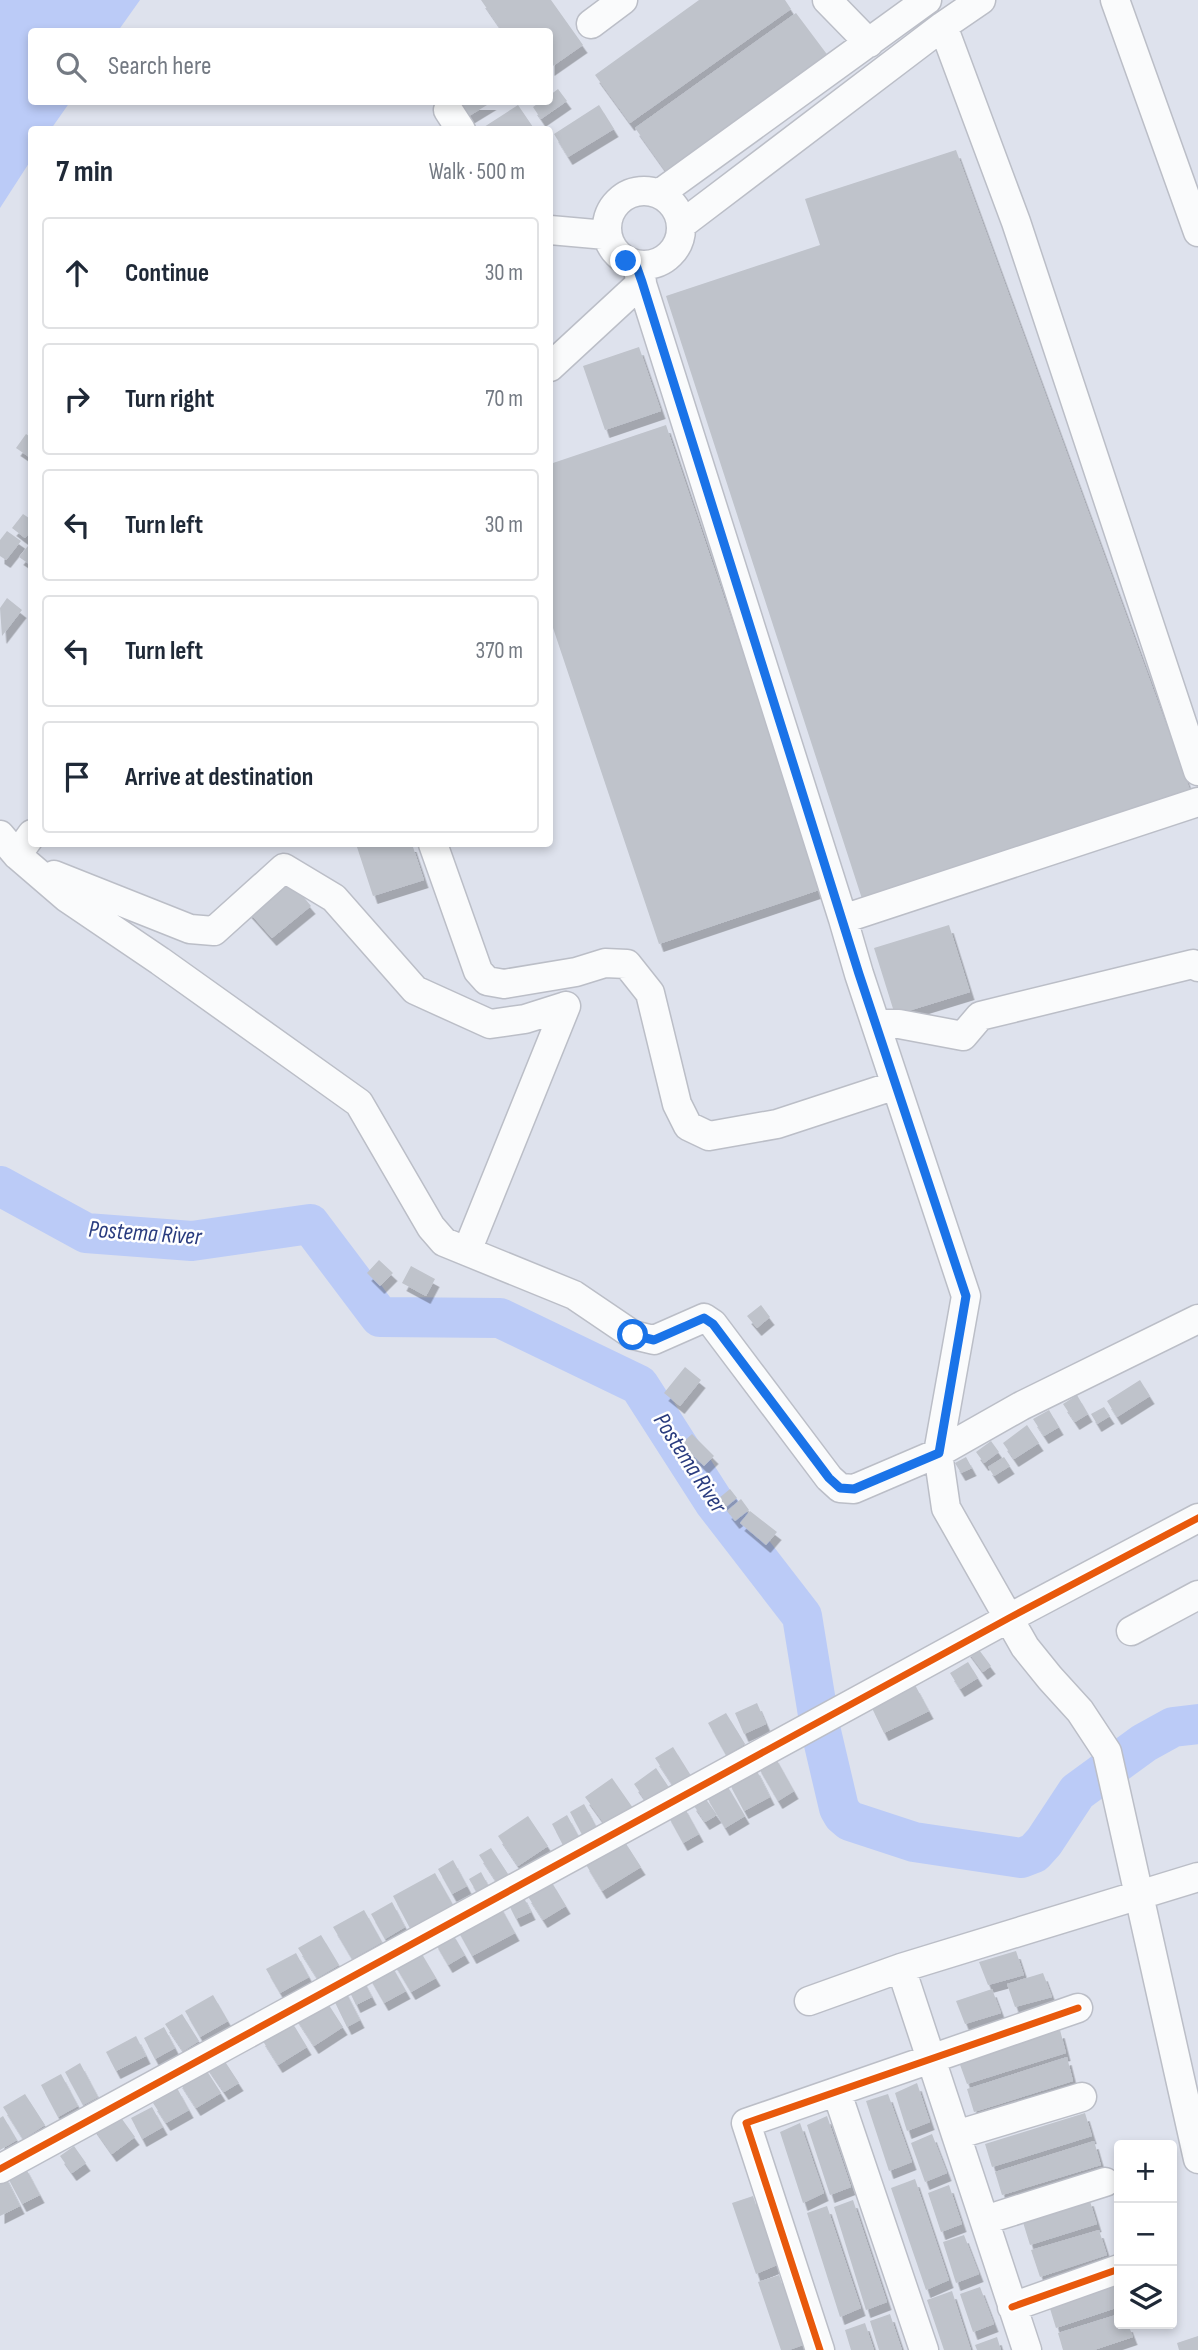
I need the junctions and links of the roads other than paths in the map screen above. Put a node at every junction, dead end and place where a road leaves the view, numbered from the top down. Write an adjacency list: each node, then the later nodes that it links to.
1 (623, 0): 6 (street)
2 (827, 0): 8 (street)
3 (927, 0): 8 (street)
4 (981, 0): 7 (street)
5 (1115, 0): 12 (street)
6 (591, 24)
7 (943, 26): 10 (street); 16 (street)
8 (869, 43): 9 (street)
9 (659, 194): 10 (street); 13 (street)
10 (681, 225): 14 (street)
11 (553, 230): 13 (street)
12 (1198, 232)
13 (607, 235): 14 (street)
14 (639, 273): 15 (street); 20 (street)
15 (553, 364)
16 (1198, 771)
17 (1198, 803): 20 (street)
18 (434, 847): 23 (street)
19 (20, 848): 24 (street); 24 (street)
20 (844, 919): 22 (street)
21 (1198, 967): 22 (street)
22 (876, 1024): 23 (street)
23 (896, 1085): 26 (street)
24 (467, 1251): 26 (street)
25 (1198, 1319): 26 (street)
26 (939, 1453): 29 (street)
27 (1198, 1518): 29 (street)
28 (1198, 1595): 30 (street)
29 (1009, 1618): 32 (street); 41 (street)
30 (1130, 1631)
31 (1198, 1877): 32 (street)
32 (1139, 1894): 33 (street); 40 (street)
33 (901, 1968): 34 (street); 36 (street)
34 (809, 2001)
35 (1078, 2008): 36 (street)
36 (930, 2060): 37 (street); 39 (street)
37 (837, 2093): 46 (street); 47 (street)
38 (1082, 2096): 39 (street)
39 (956, 2135): 43 (street)
40 (1198, 2159)
41 (0, 2169)
42 (1105, 2182): 43 (street)
43 (985, 2220): 45 (street)
44 (1114, 2271): 45 (street)
45 (1012, 2307): 48 (street)
46 (820, 2350)
47 (924, 2350)
48 (1027, 2350)

